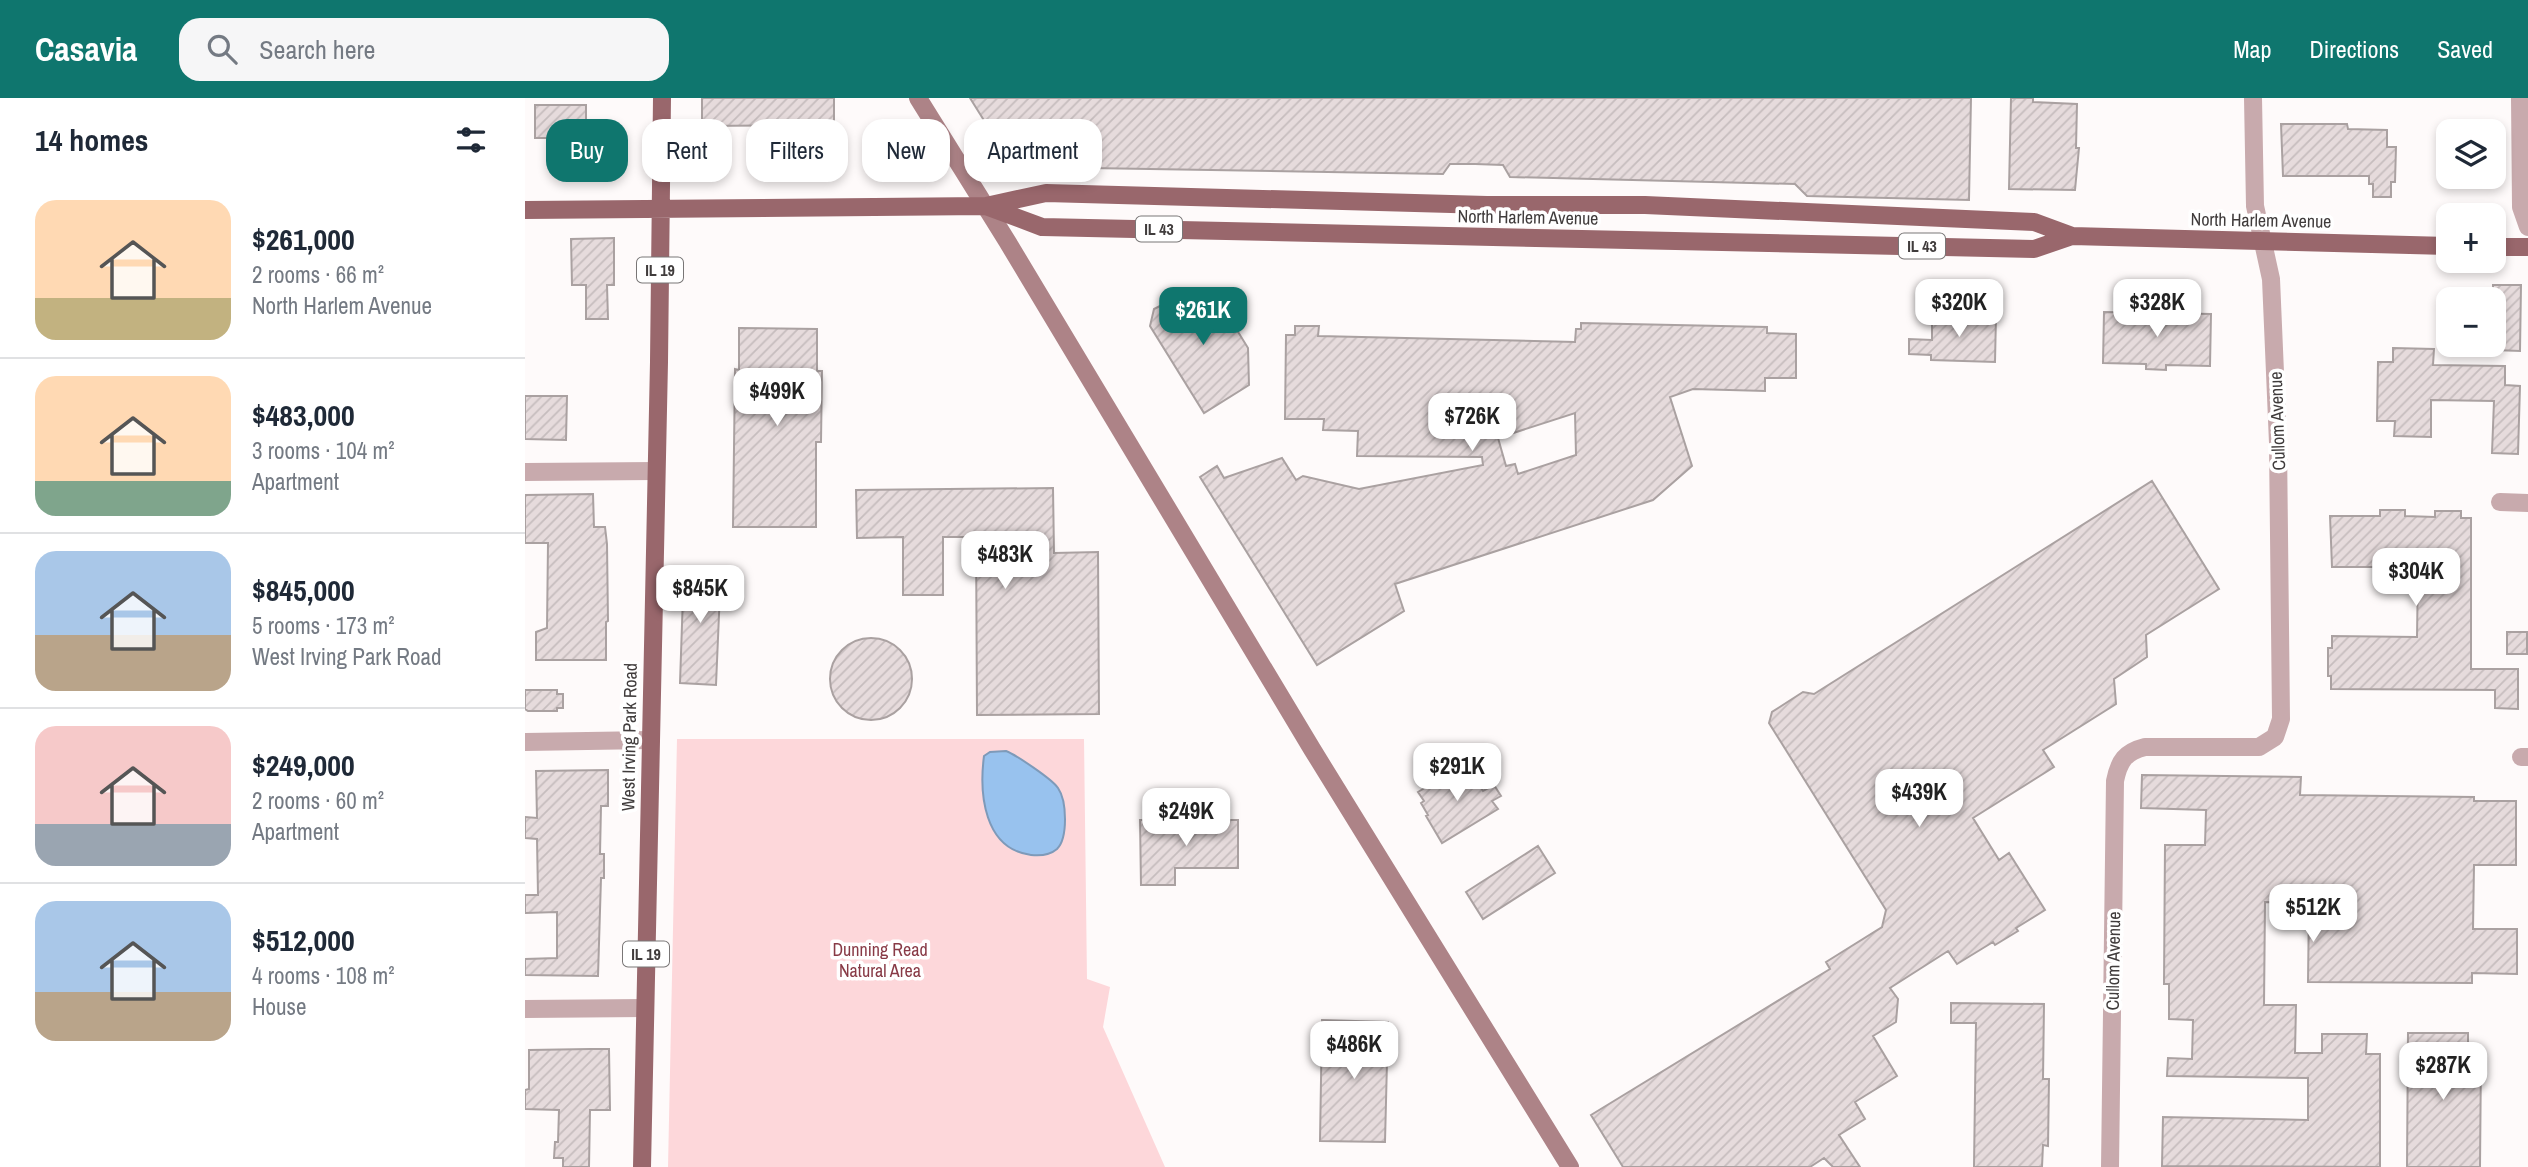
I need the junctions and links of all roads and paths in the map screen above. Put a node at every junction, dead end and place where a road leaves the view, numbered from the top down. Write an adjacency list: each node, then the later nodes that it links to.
1 (662, 98): 6 (main road, West Irving Park Road / IL 19)
2 (918, 98): 5 (main road)
3 (2253, 98): 11 (street, Cullom Avenue)
4 (2519, 98): 9 (street)
5 (986, 206): 6 (main road, North Harlem Avenue / IL 43); 8 (main road, North Harlem Avenue / IL 43); 12 (main road, North Harlem Avenue / IL 43); 25 (main road)
6 (661, 209): 7 (main road, North Harlem Avenue / IL 43); 16 (main road, West Irving Park Road / IL 19)
7 (525, 211)
8 (1790, 211): 10 (main road, North Harlem Avenue / IL 43); 12 (main road)
9 (2528, 227)
10 (2072, 236): 11 (main road, North Harlem Avenue / IL 43); 12 (main road, North Harlem Avenue / IL 43)
11 (2265, 242): 13 (main road, North Harlem Avenue / IL 43); 26 (street, Cullom Avenue)
12 (1791, 244)
13 (2436, 246)
14 (2506, 247): 15 (main road)
15 (2528, 247)
16 (656, 471): 17 (street); 20 (main road, West Irving Park Road / IL 19)
17 (525, 472)
18 (2500, 502): 19 (street)
19 (2528, 503)
20 (650, 740): 21 (street); 22 (main road, West Irving Park Road / IL 19)
21 (525, 742)
22 (645, 1007): 23 (street); 24 (main road, West Irving Park Road / IL 19)
23 (525, 1009)
24 (642, 1167)
25 (1570, 1167)
26 (2110, 1167)

